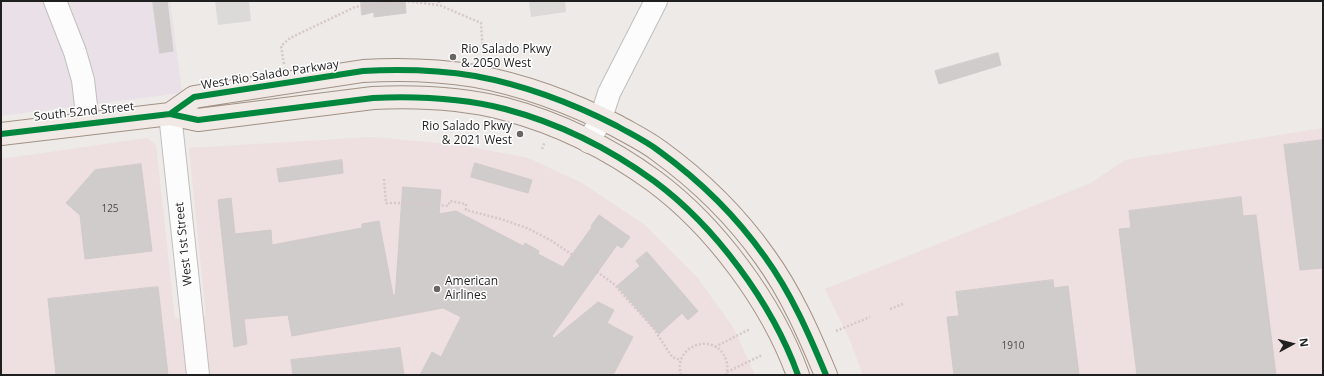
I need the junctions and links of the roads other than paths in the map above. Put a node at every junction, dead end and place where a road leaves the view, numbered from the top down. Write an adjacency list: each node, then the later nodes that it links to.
1 (55, 1): 5 (street)
2 (656, 1): 4 (street)
3 (170, 114): 4 (main road, West Rio Salado Parkway); 5 (main road, South 52nd Street); 7 (main road); 8 (street, West 1st Street)
4 (601, 118): 7 (street); 10 (main road, West Rio Salado Parkway)
5 (88, 123): 6 (main road, South 52nd Street)
6 (1, 134)
7 (589, 142): 9 (main road)
8 (198, 375)
9 (798, 375)
10 (826, 375)

